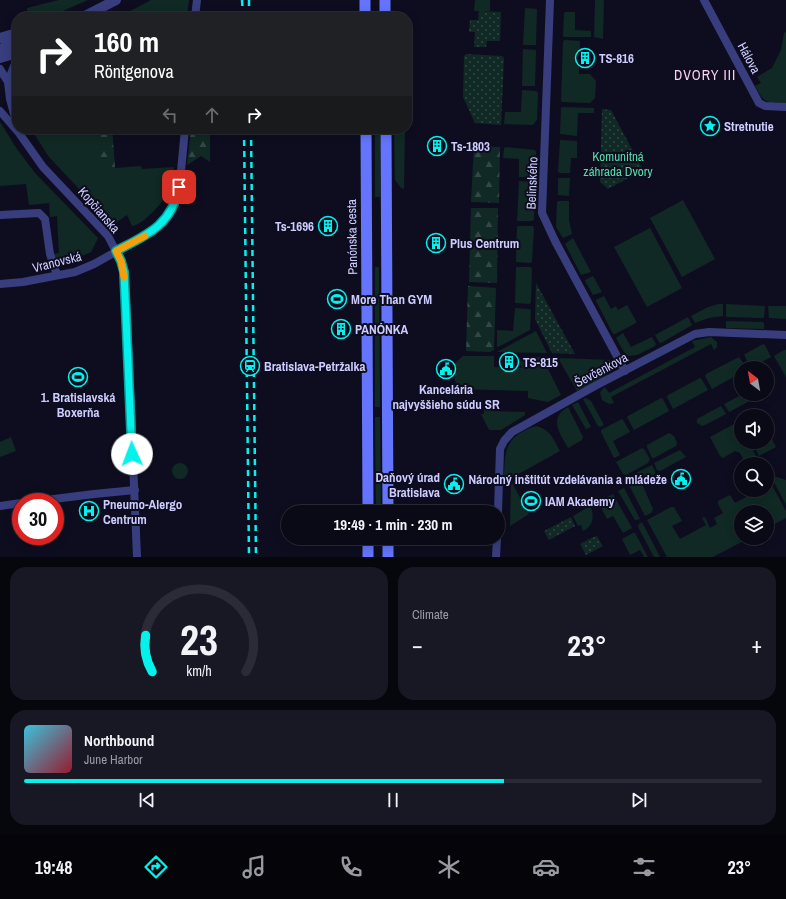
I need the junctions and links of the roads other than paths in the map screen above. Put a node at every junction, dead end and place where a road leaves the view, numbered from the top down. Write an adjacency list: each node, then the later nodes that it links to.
1 (116, 0): 7 (street)
2 (197, 0): 8 (street)
3 (365, 0): 9 (main road)
4 (385, 0): 10 (main road)
5 (550, 0): 33 (street, Belinského)
6 (704, 0): 21 (street, Hálova)
7 (94, 12)
8 (196, 12)
9 (365, 12)
10 (385, 12)
11 (12, 34): 12 (street)
12 (0, 38)
13 (12, 45): 14 (street)
14 (0, 52)
15 (12, 54): 16 (street)
16 (0, 58)
17 (0, 69): 19 (street, Kopčianska)
18 (12, 71): 19 (street)
19 (8, 82): 20 (street, Kopčianska)
20 (12, 106)
21 (786, 107)
22 (0, 110): 23 (street, Kopčianska)
23 (12, 123)
24 (21, 134): 29 (street, Kopčianska)
25 (184, 134): 29 (street, Vranovská)
26 (366, 134): 37 (main road, Panónska cesta)
27 (386, 134): 38 (main road)
28 (0, 215): 30 (street)
29 (116, 251): 30 (street, Vranovská); 34 (street, Kopčianska)
30 (57, 275): 31 (street, Vranovská)
31 (0, 284)
32 (786, 335): 33 (street, Ševčenkova)
33 (624, 371): 39 (street, Ševčenkova)
34 (134, 490): 35 (street); 44 (street, Kopčianska)
35 (64, 497)
36 (12, 504): 40 (street)
37 (368, 505)
38 (388, 505)
39 (498, 505)
40 (0, 506)
41 (368, 545): 45 (main road)
42 (388, 545): 46 (main road)
43 (496, 545): 47 (street)
44 (137, 557)
45 (368, 557)
46 (388, 557)
47 (496, 557)

